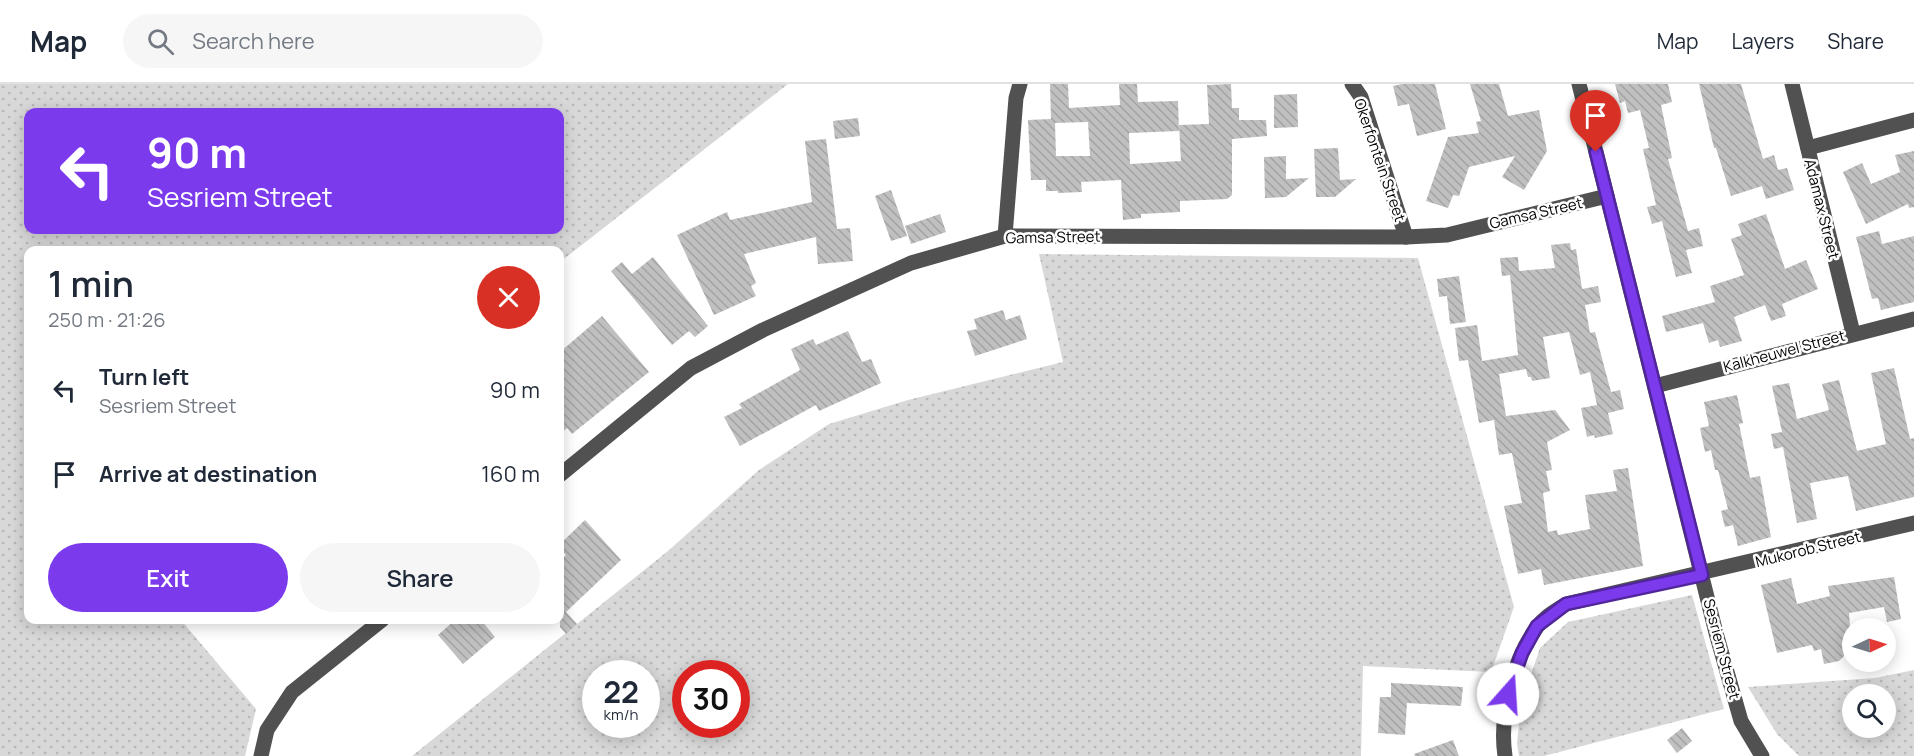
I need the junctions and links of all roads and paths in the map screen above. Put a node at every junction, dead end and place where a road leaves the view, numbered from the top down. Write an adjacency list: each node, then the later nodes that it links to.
1 (1020, 84): 8 (street)
2 (1352, 84): 9 (street, Okerfontein Street)
3 (1579, 84): 7 (street, Sesriem Street)
4 (1792, 84): 6 (street, Adamax Street)
5 (1914, 120): 6 (street)
6 (1808, 148): 11 (street, Adamax Street)
7 (1607, 196): 9 (street, Gamsa Street); 12 (street, Sesriem Street)
8 (1005, 236): 9 (street, Gamsa Street); 13 (street, Gamsa Street)
9 (1406, 237)
10 (1914, 319): 11 (street, Kalkheuwel Street)
11 (1852, 333): 12 (street, Kalkheuwel Street)
12 (1656, 386): 15 (street, Sesriem Street)
13 (564, 472)
14 (1914, 523): 15 (street, Mukorob Street)
15 (1702, 575): 18 (street, Mukorob Street); 19 (street, Sesriem Street)
16 (377, 624): 17 (street)
17 (261, 756)
18 (1505, 756)
19 (1762, 756)

